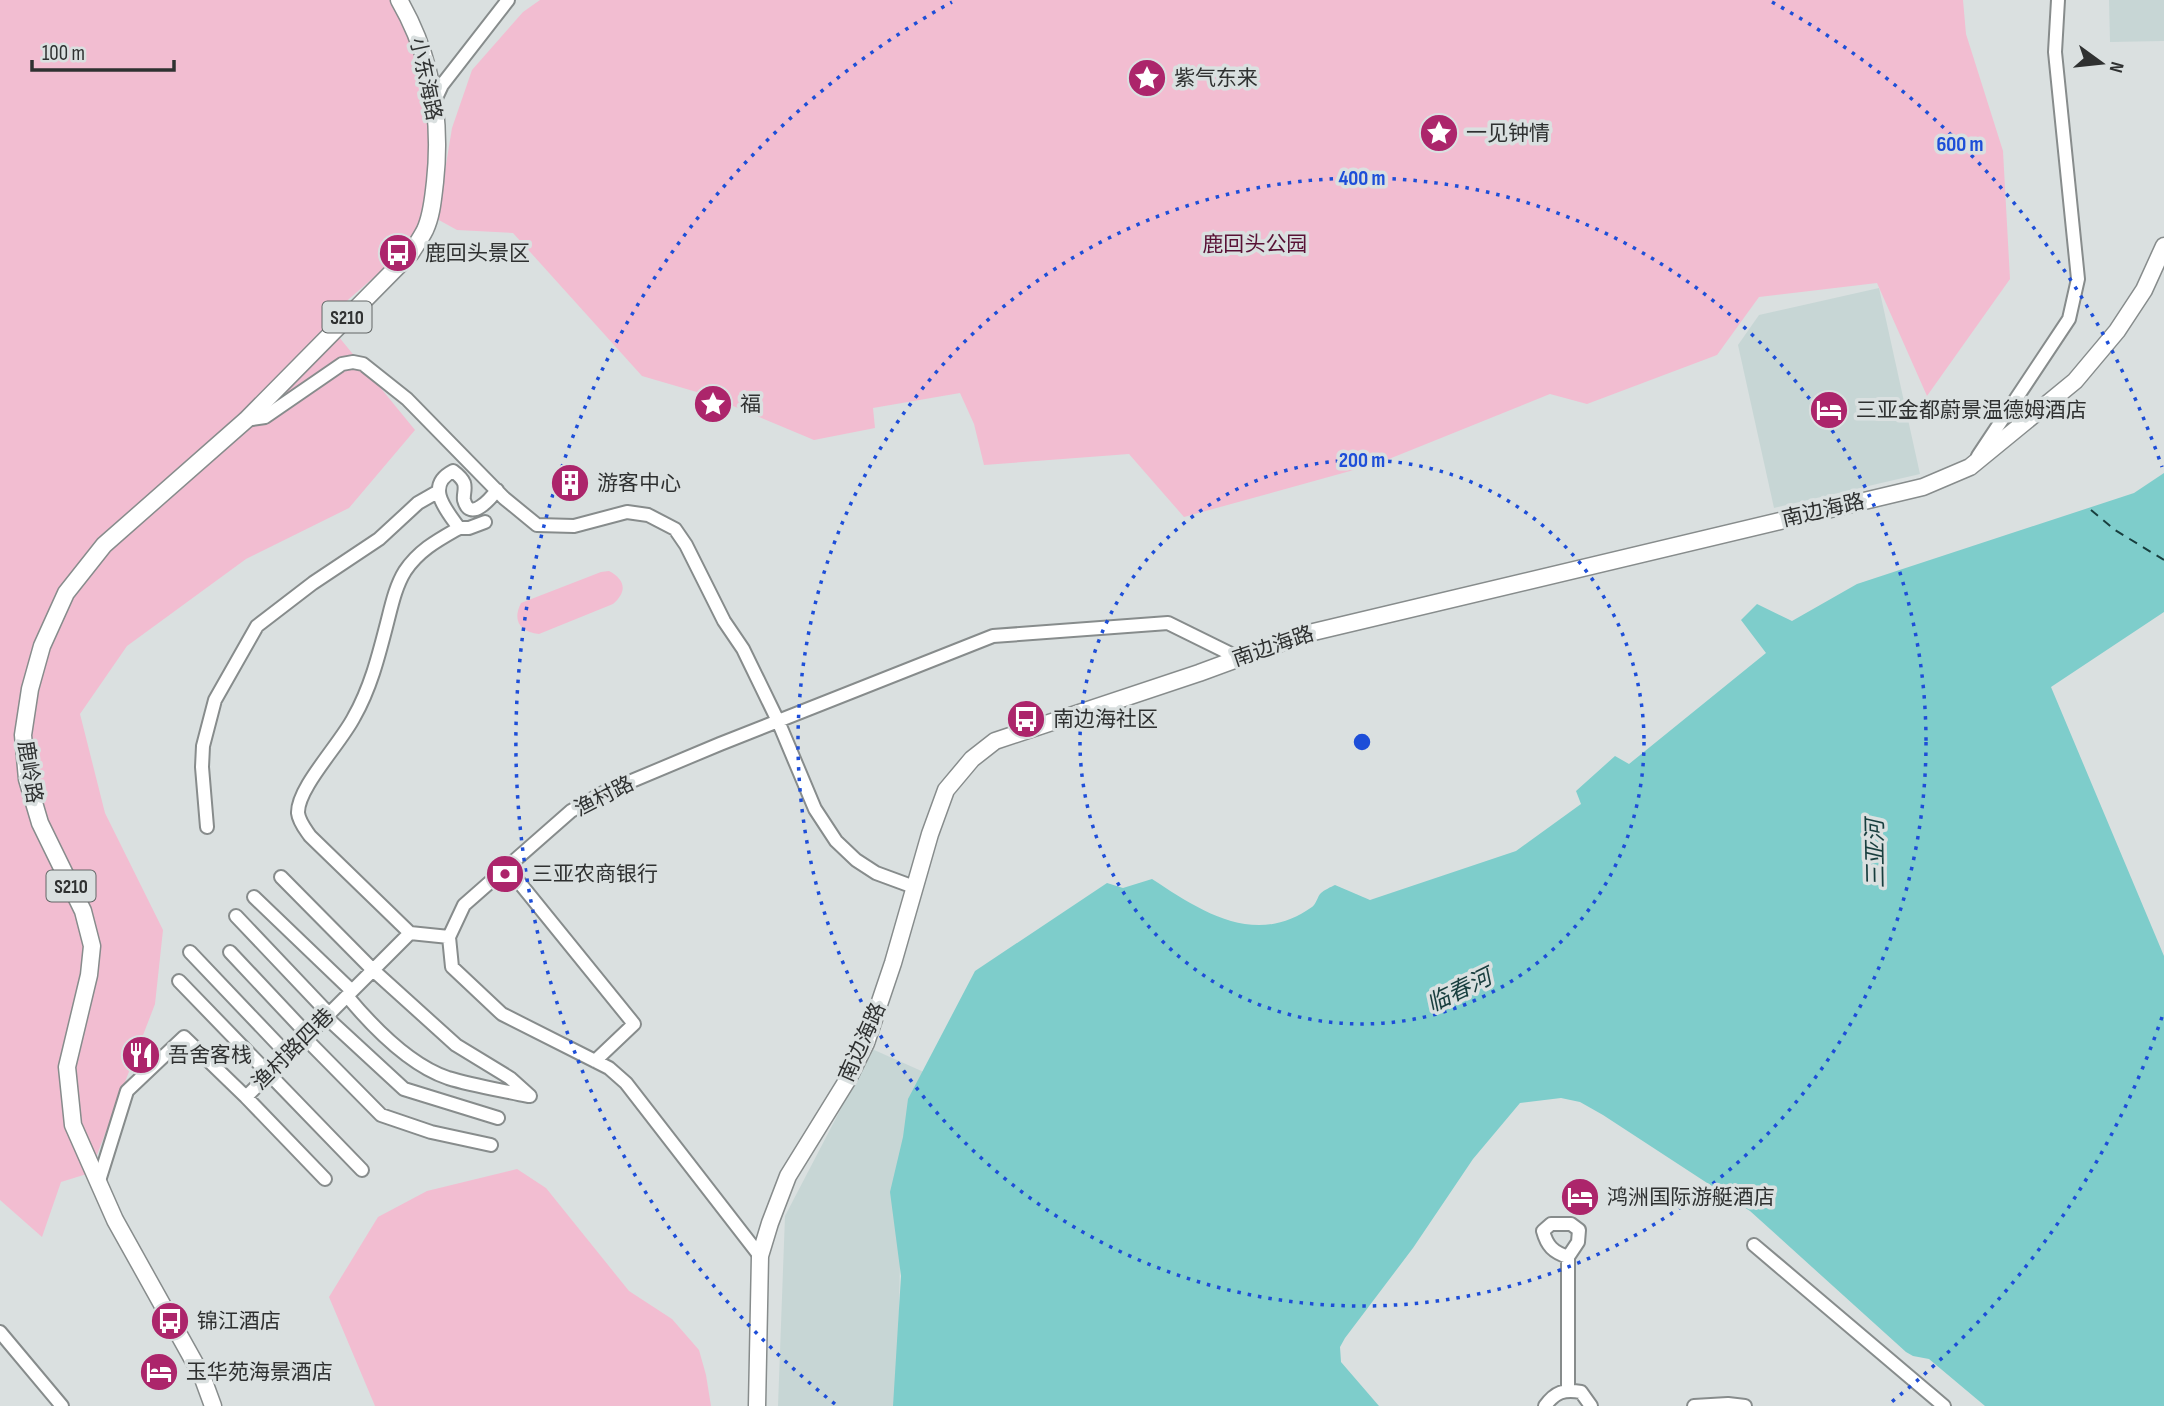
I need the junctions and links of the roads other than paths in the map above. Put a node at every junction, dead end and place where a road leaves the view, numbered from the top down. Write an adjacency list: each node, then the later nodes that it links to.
1 (399, 0): 4 (main road, 小东海路)
2 (508, 0): 4 (street)
3 (2058, 0): 8 (street)
4 (435, 100): 5 (main road, 小东海路)
5 (432, 204): 7 (main road, 鹿岭路 / S210)
6 (2164, 246): 8 (main road, 南边海路)
7 (246, 420): 9 (street); 38 (main road, 鹿岭路 / S210)
8 (1970, 467): 13 (main road, 南边海路)
9 (497, 490): 10 (street); 14 (street)
10 (439, 491): 12 (street); 15 (street)
11 (485, 522): 12 (street)
12 (459, 528): 21 (street)
13 (1237, 657): 14 (street, 渔村路); 18 (main road, 南边海路)
14 (778, 721): 16 (street, 渔村路); 18 (street)
15 (207, 827)
16 (506, 866): 22 (street, 渔村路); 31 (street)
17 (281, 877): 25 (street)
18 (914, 887): 40 (main road, 南边海路)
19 (254, 897): 27 (street)
20 (236, 916): 28 (street)
21 (410, 933): 22 (street); 25 (street, 渔村路四巷)
22 (449, 936): 31 (street)
23 (190, 952): 30 (street)
24 (230, 952): 29 (street)
25 (373, 970): 27 (street, 渔村路四巷); 27 (street)
26 (178, 981): 32 (street)
27 (350, 993): 28 (street, 渔村路四巷)
28 (327, 1016): 29 (street, 渔村路四巷); 34 (street)
29 (306, 1037): 30 (street, 渔村路四巷); 35 (street)
30 (288, 1055): 32 (street, 渔村路四巷)
31 (595, 1061): 40 (street)
32 (268, 1075): 33 (street, 渔村路四巷); 36 (street)
33 (246, 1097): 37 (street); 38 (street, 渔村路四巷)
34 (498, 1118)
35 (491, 1145)
36 (362, 1170)
37 (325, 1179)
38 (98, 1184): 45 (main road, 鹿岭路 / S210)
39 (1754, 1245): 51 (street)
40 (760, 1256): 46 (main road, 南边海路)
41 (1568, 1257): 43 (street)
42 (0, 1332): 44 (street)
43 (1568, 1391): 47 (street); 48 (street)
44 (62, 1406)
45 (213, 1406)
46 (757, 1406)
47 (1545, 1406)
48 (1591, 1406)
49 (1694, 1406): 50 (street)
50 (1745, 1406)
51 (1944, 1406)

